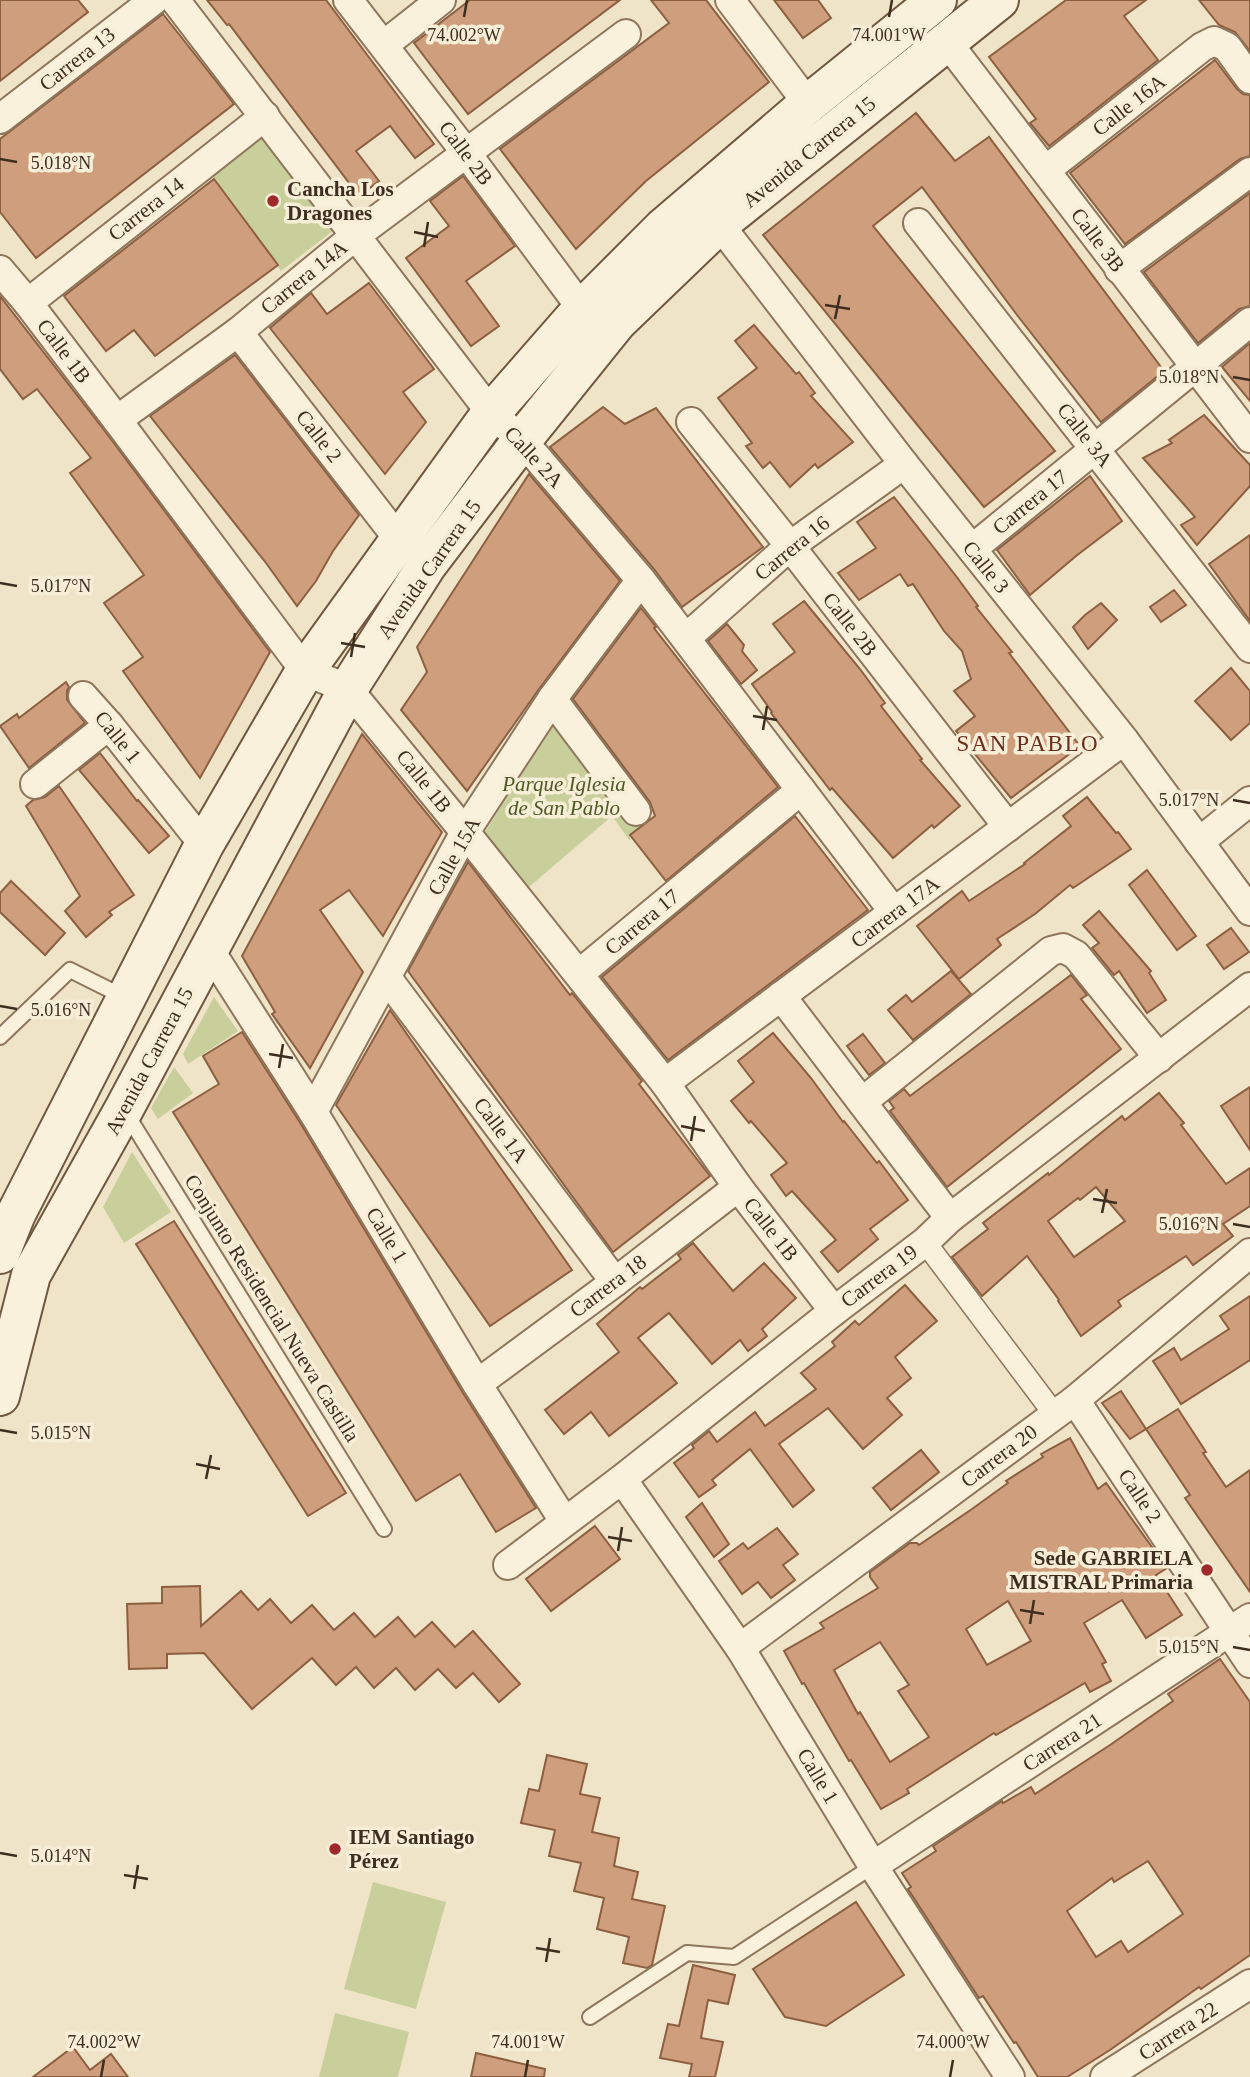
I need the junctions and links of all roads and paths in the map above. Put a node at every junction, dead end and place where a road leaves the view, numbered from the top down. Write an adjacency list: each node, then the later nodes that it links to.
1 (154, 0): 14 (street, Carrera 13)
2 (175, 0): 13 (street, Calle 2A)
3 (348, 0): 10 (street, Calle 2B)
4 (441, 0): 10 (street)
5 (730, 0): 12 (street)
6 (937, 0): 12 (main road, Avenida Carrera 15)
7 (999, 0): 9 (main road, Avenida Carrera 15)
8 (626, 34): 15 (street, Carrera 14A)
9 (947, 42): 16 (street, Calle 3B); 19 (main road, Avenida Carrera 15)
10 (384, 45): 15 (street, Calle 2B)
11 (1250, 79): 16 (street, Calle 16A)
12 (808, 104): 24 (main road, Avenida Carrera 15)
13 (265, 116): 20 (street, Calle 2A); 23 (street, Carrera 14)
14 (0, 119)
15 (467, 154): 20 (street, Carrera 14A); 24 (street, Calle 2B)
16 (1046, 170): 21 (street, Calle 3B)
17 (1250, 172): 21 (street)
18 (918, 223): 33 (street, Calle 3A)
19 (719, 224): 32 (main road, Avenida Carrera 15); 34 (street, Calle 3)
20 (355, 236): 26 (street, Carrera 14A); 28 (street, Calle 2A)
21 (1119, 269): 27 (street, Calle 3B)
22 (0, 270): 23 (street, Calle 1B)
23 (28, 303): 29 (street, Calle 1B)
24 (582, 309): 28 (main road, Avenida Carrera 15)
25 (1250, 322): 27 (street, Carrera 17)
26 (238, 332): 29 (street, Carrera 14A); 35 (street, Calle 2)
27 (1194, 366): 31 (street, Calle 3B); 33 (street, Carrera 17)
28 (491, 413): 32 (street, Calle 2A); 35 (main road, Avenida Carrera 15)
29 (117, 420): 41 (street, Calle 1B)
30 (691, 422): 36 (street, Calle 2B)
31 (1250, 438)
32 (522, 440): 38 (street, Calle 2A); 42 (main road, Avenida Carrera 15)
33 (1096, 448): 37 (street, Carrera 17); 40 (street, Calle 3A)
34 (904, 464): 36 (street, Carrera 16); 37 (street, Calle 3)
35 (400, 541): 41 (main road, Avenida Carrera 15)
36 (790, 546): 39 (street, Carrera 16); 51 (street, Calle 2B)
37 (972, 549): 46 (street, Calle 3)
38 (641, 580): 39 (street, Calle 2A); 44 (street, Calle 15A)
39 (686, 638): 48 (street, Calle 2A)
40 (1250, 648)
41 (305, 671): 42 (street, Calle 1B); 54 (main road, Avenida Carrera 15)
42 (348, 689): 52 (street, Calle 1B); 57 (main road, Avenida Carrera 15)
43 (83, 696): 45 (street, Calle 1)
44 (552, 699): 50 (street); 52 (street, Calle 15A)
45 (109, 725): 47 (street); 54 (street, Calle 1)
46 (1124, 740): 51 (street, Carrera 17A); 53 (street, Calle 3)
47 (35, 784)
48 (801, 790): 56 (street, Calle 2A); 58 (street, Carrera 17)
49 (1250, 801): 53 (street)
50 (636, 811)
51 (1008, 827): 56 (street, Carrera 17A)
52 (466, 832): 58 (street, Calle 1B); 59 (street, Calle 15A)
53 (1199, 842): 55 (street, Calle 3)
54 (204, 845): 62 (main road, Avenida Carrera 15)
55 (1250, 911)
56 (894, 912): 61 (street, Carrera 17A)
57 (209, 949): 67 (main road, Avenida Carrera 15); 68 (street, Calle 1)
58 (579, 974): 65 (street, Calle 1B)
59 (387, 978): 68 (street, Calle 15A); 74 (street, Calle 1A)
60 (1250, 987): 64 (street, Carrera 19)
61 (781, 996): 65 (street, Carrera 17A); 66 (street)
62 (127, 999): 63 (lane); 73 (main road, Avenida Carrera 15)
63 (0, 1037)
64 (1160, 1058): 66 (street); 70 (street, Carrera 19)
65 (665, 1083): 69 (street, Calle 1B)
66 (862, 1102): 70 (street)
67 (124, 1109): 77 (main road, Avenida Carrera 15); 81 (lane, Conjunto Residencial Nueva Castilla)
68 (313, 1112): 76 (street, Calle 1)
69 (738, 1187): 74 (street, Carrera 18); 75 (street, Calle 1B)
70 (950, 1218): 71 (street, Carrera 19)
71 (925, 1242): 75 (street, Carrera 19); 78 (street, Calle 2)
72 (1250, 1253): 78 (street, Carrera 20)
73 (0, 1254)
74 (615, 1282): 76 (street, Carrera 18)
75 (834, 1311): 79 (street, Carrera 19)
76 (477, 1384): 80 (street, Calle 1)
77 (0, 1396)
78 (1065, 1407): 83 (street, Calle 2); 84 (street, Carrera 20)
79 (622, 1479): 80 (street, Carrera 19); 84 (street, Calle 1)
80 (565, 1521): 82 (street, Carrera 19)
81 (384, 1529)
82 (508, 1565)
83 (1240, 1625): 85 (street, Calle 2); 86 (street, Carrera 21)
84 (740, 1648): 86 (street, Calle 1)
85 (1250, 1663)
86 (873, 1866): 88 (lane); 89 (street, Calle 1)
87 (1250, 1984): 90 (street, Carrera 22)
88 (590, 2017)
89 (1010, 2077)
90 (1105, 2077)

